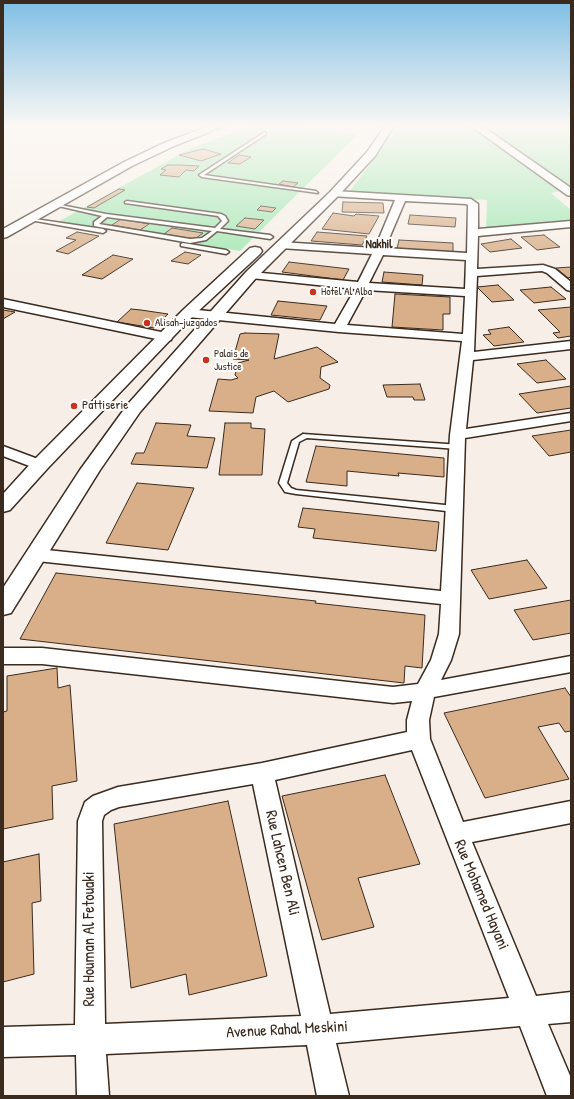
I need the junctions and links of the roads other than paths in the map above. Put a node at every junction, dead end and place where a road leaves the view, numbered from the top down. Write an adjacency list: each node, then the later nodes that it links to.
1 (90, 177): 15 (main road)
2 (105, 177): 12 (main road)
3 (216, 177): 7 (lane)
4 (331, 177): 7 (main road)
5 (349, 177): 9 (main road)
6 (548, 177): 8 (main road)
7 (316, 192): 20 (main road)
8 (571, 193)
9 (334, 194): 10 (street); 20 (main road)
10 (401, 198): 18 (street, Rue Mohamed Hayani); 22 (street)
11 (127, 202): 17 (lane)
12 (56, 204): 13 (lane); 14 (main road)
13 (106, 215): 17 (lane); 17 (lane)
14 (30, 219): 19 (main road); 21 (lane)
15 (3, 223)
16 (571, 224): 18 (street)
17 (216, 230): 20 (lane)
18 (473, 233): 23 (street, Rue Mohamed Hayani)
19 (3, 234)
20 (275, 241): 22 (street); 25 (main road); 30 (main road)
21 (226, 252)
22 (379, 252): 23 (street); 26 (street)
23 (472, 257): 24 (street, Rue Mohamed Hayani)
24 (472, 273): 27 (street); 28 (street, Rue Mohamed Hayani)
25 (251, 274): 26 (street); 31 (main road)
26 (362, 286): 28 (street); 32 (street)
27 (571, 288)
28 (470, 293): 34 (street, Rue Mohamed Hayani)
29 (3, 303): 33 (street)
30 (188, 313): 31 (street); 33 (main road)
31 (213, 316): 32 (street); 43 (main road)
32 (339, 328): 34 (street)
33 (166, 336): 40 (main road)
34 (469, 338): 36 (street, Rue Mohamed Hayani)
35 (571, 345): 36 (street)
36 (467, 357): 38 (street, Rue Mohamed Hayani)
37 (571, 417): 38 (street)
38 (458, 441): 42 (street, Rue Mohamed Hayani); 42 (lane)
39 (3, 451): 40 (street)
40 (40, 465): 41 (main road)
41 (3, 506)
42 (455, 509): 44 (street, Rue Mohamed Hayani)
43 (37, 555): 44 (street); 45 (main road)
44 (451, 599): 48 (street, Rue Mohamed Hayani)
45 (3, 607)
46 (3, 656): 48 (street)
47 (571, 664): 48 (street)
48 (425, 692): 49 (street, Rue Mohamed Hayani)
49 (419, 739): 50 (street); 52 (street, Rue Mohamed Hayani)
50 (262, 773): 55 (street, Rue Lahcen Ben Ali); 56 (street, Rue Houman Al Fetouaki)
51 (571, 812): 52 (street)
52 (456, 834): 54 (street, Rue Mohamed Hayani)
53 (571, 1007): 54 (street, Avenue Rahal Meskini)
54 (529, 1011): 55 (street, Avenue Rahal Meskini); 60 (street, Rue Mohamed Hayani)
55 (319, 1030): 56 (street, Avenue Rahal Meskini); 59 (street, Rue Lahcen Ben Ali)
56 (90, 1040): 57 (street, Avenue Rahal Meskini); 58 (street, Rue Houman Al Fetouaki)
57 (3, 1042)
58 (93, 1096)
59 (333, 1096)
60 (563, 1096)

